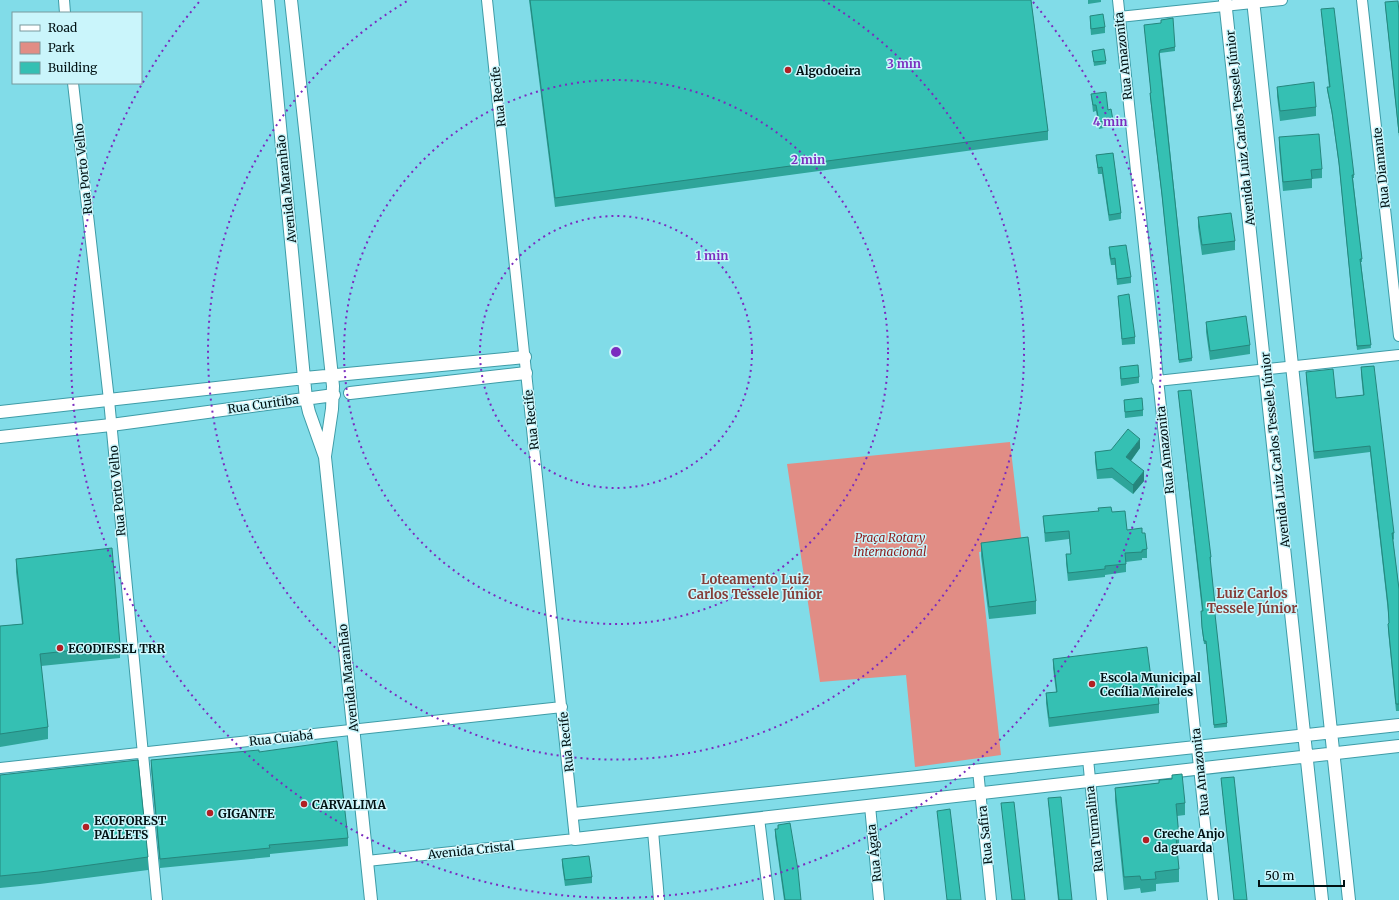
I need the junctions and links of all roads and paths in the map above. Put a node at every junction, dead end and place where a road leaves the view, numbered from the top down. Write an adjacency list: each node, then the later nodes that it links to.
1 (64, 0): 10 (street)
2 (268, 0): 20 (street, Avenida Maranhão)
3 (291, 0): 19 (street, Avenida Maranhão)
4 (487, 0): 15 (street, Rua Recife)
5 (1118, 0): 11 (street, Rua Amazonita)
6 (1282, 0): 8 (street)
7 (1362, 0): 13 (street, Rua Diamante)
8 (1253, 2): 9 (street); 16 (street)
9 (1226, 3): 11 (street); 17 (street, Avenida Luiz Carlos Tessele Júnior)
10 (65, 12)
11 (1119, 17): 21 (street, Rua Amazonita)
12 (73, 84): 25 (street, Rua Porto Velho)
13 (1399, 336)
14 (1399, 355): 16 (street)
15 (525, 357): 18 (street, Rua Recife); 19 (street)
16 (1292, 367): 17 (street); 33 (street)
17 (1266, 369): 21 (street); 34 (street, Avenida Luiz Carlos Tessele Júnior)
18 (526, 374): 22 (street, Rua Curitiba); 30 (street, Rua Recife)
19 (332, 375): 20 (street, Rua Curitiba); 23 (street, Avenida Maranhão)
20 (305, 378): 24 (street, Avenida Maranhão); 25 (street, Rua Curitiba)
21 (1157, 381): 36 (street, Rua Amazonita)
22 (350, 393): 23 (street, Rua Curitiba)
23 (334, 395): 24 (street, Rua Curitiba); 29 (street, Avenida Maranhão)
24 (306, 398): 27 (street, Rua Curitiba); 29 (street, Avenida Maranhão)
25 (109, 400): 26 (street, Rua Curitiba); 27 (street, Rua Porto Velho)
26 (0, 412)
27 (111, 425): 28 (street, Rua Curitiba); 37 (street, Rua Porto Velho)
28 (0, 437)
29 (325, 457): 32 (street, Avenida Maranhão)
30 (562, 707): 32 (street, Rua Cuiabá); 47 (street, Rua Recife)
31 (1399, 725): 33 (street)
32 (354, 730): 37 (street, Rua Cuiabá); 51 (street, Avenida Maranhão)
33 (1331, 732): 34 (street); 38 (street)
34 (1304, 735): 36 (street); 39 (street, Avenida Luiz Carlos Tessele Júnior)
35 (1399, 746): 38 (street)
36 (1198, 747): 40 (street); 42 (street, Rua Amazonita)
37 (142, 752): 41 (street, Rua Cuiabá); 52 (street, Rua Porto Velho)
38 (1333, 754): 39 (street); 61 (street)
39 (1307, 757): 42 (street); 60 (street, Avenida Luiz Carlos Tessele Júnior)
40 (1088, 759): 43 (street); 44 (street, Rua Turmalina)
41 (0, 768)
42 (1200, 769): 44 (street); 59 (street, Rua Amazonita)
43 (978, 770): 45 (street, Rua Safira); 47 (street)
44 (1089, 781): 45 (street); 58 (street, Rua Turmalina)
45 (981, 794): 46 (street); 57 (street, Rua Safira)
46 (870, 806): 48 (street); 56 (street, Rua Ágata)
47 (574, 814): 50 (street, Rua Recife)
48 (759, 818): 49 (street); 55 (street)
49 (652, 830): 50 (street); 54 (street)
50 (575, 839): 51 (street, Avenida Cristal)
51 (367, 861): 53 (street, Avenida Maranhão)
52 (157, 900)
53 (371, 900)
54 (659, 900)
55 (769, 900)
56 (879, 900)
57 (991, 900)
58 (1102, 900)
59 (1213, 900)
60 (1322, 900)
61 (1349, 900)

